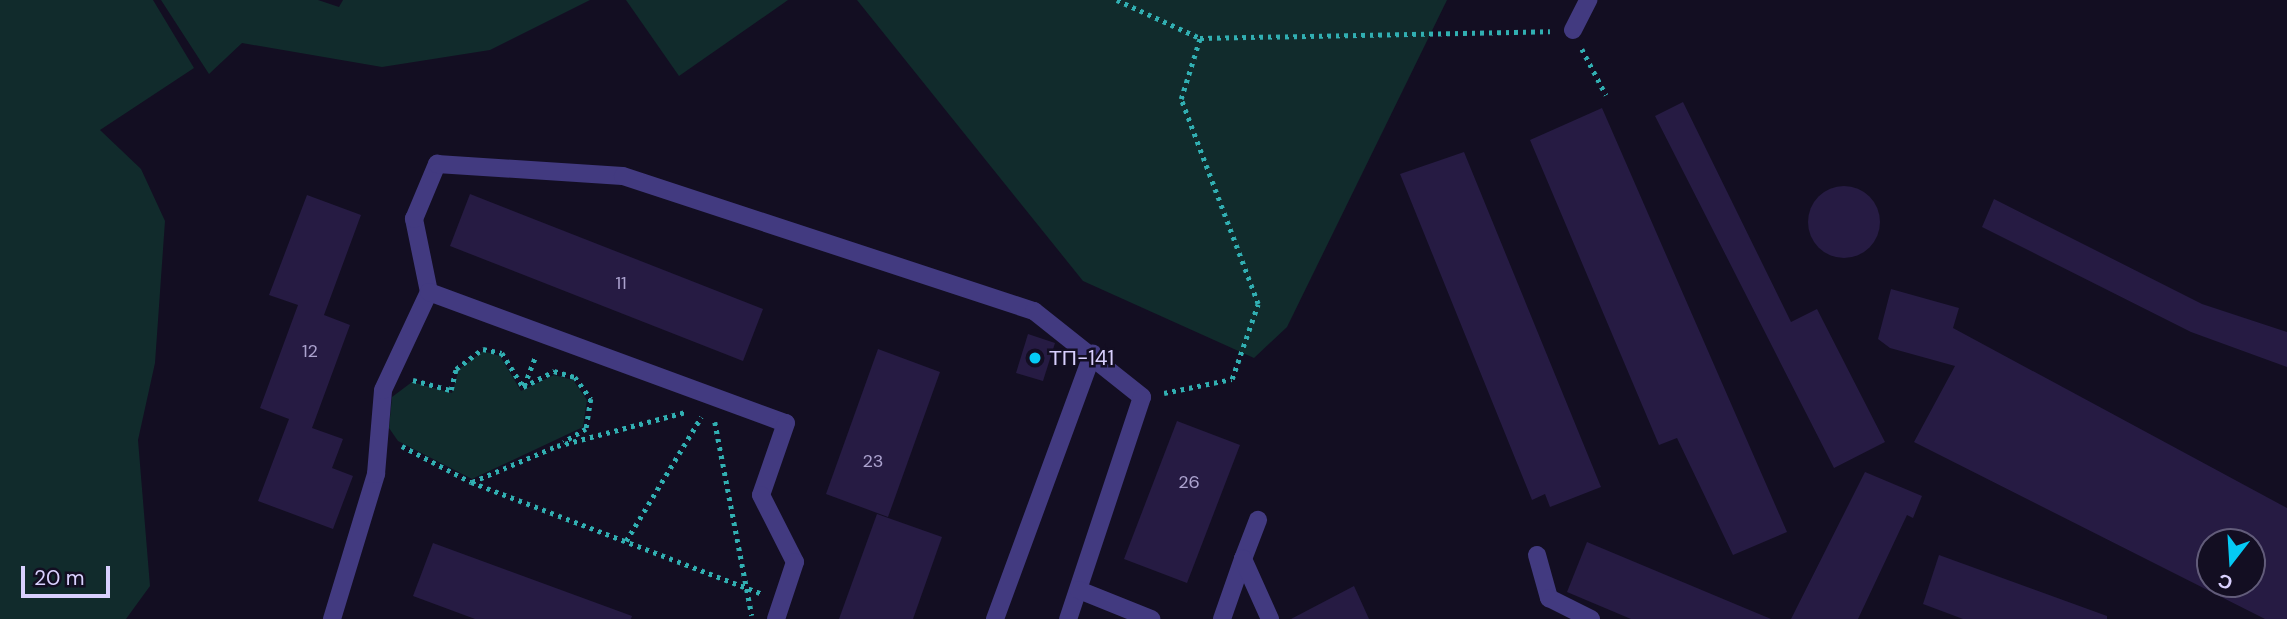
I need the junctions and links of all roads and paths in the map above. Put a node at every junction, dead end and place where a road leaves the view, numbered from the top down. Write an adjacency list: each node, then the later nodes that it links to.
1 (1117, 0): 4 (path)
2 (1588, 0): 3 (lane)
3 (1573, 30): 4 (path); 5 (path)
4 (1200, 38): 11 (path)
5 (1606, 95)
6 (429, 292): 7 (lane); 8 (lane); 25 (lane)
7 (544, 334): 9 (path); 24 (lane)
8 (1093, 353): 11 (lane); 28 (lane)
9 (523, 387): 10 (path); 15 (path)
10 (451, 390)
11 (1142, 397): 23 (lane)
12 (691, 410): 15 (path)
13 (701, 417): 19 (path)
14 (715, 417): 22 (path)
15 (557, 446): 17 (path)
16 (411, 451): 17 (path)
17 (471, 482): 19 (path)
18 (1258, 520): 21 (lane)
19 (626, 541): 22 (path)
20 (1537, 555): 33 (lane)
21 (1243, 559): 31 (lane); 32 (lane)
22 (747, 587): 24 (path); 26 (path)
23 (1079, 590): 29 (lane); 30 (lane)
24 (782, 601): 27 (lane)
25 (332, 619)
26 (753, 619)
27 (776, 619)
28 (995, 619)
29 (1068, 619)
30 (1151, 619)
31 (1222, 619)
32 (1270, 619)
33 (1591, 619)

